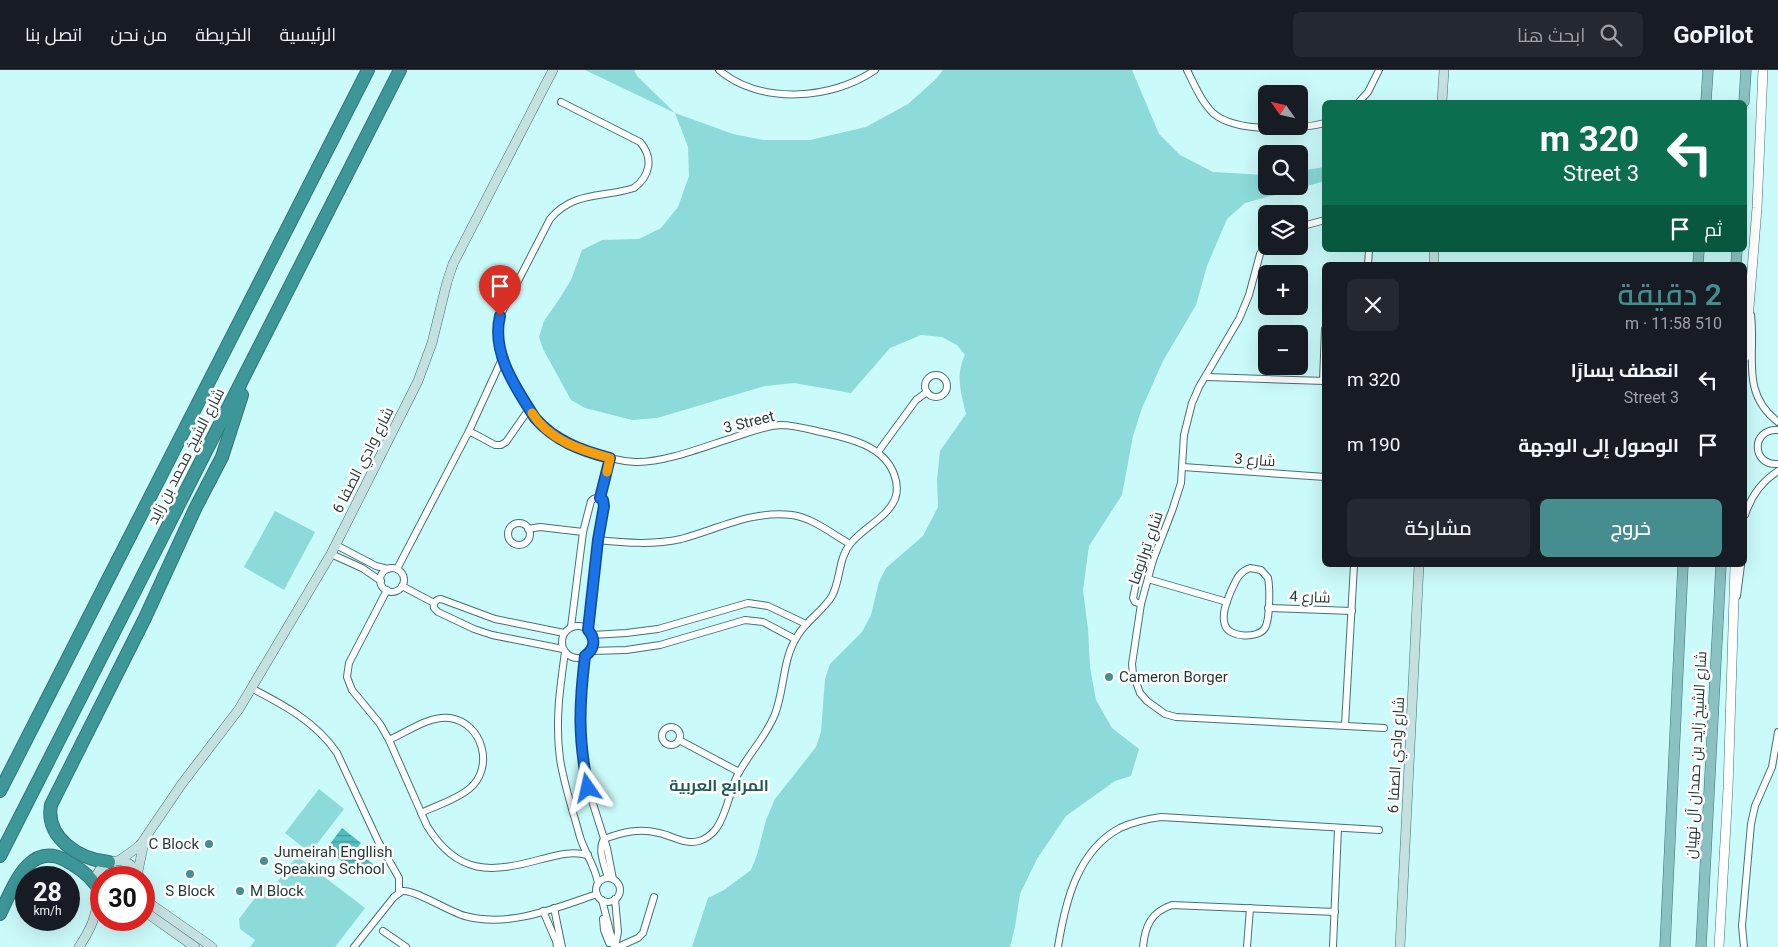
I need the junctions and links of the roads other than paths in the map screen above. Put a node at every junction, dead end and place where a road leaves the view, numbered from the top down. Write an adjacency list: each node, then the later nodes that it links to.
1 (368, 70): 84 (highway, شارع الشيخ محمد بن زايد)
2 (400, 70): 24 (highway, شارع الشيخ محمد بن زايد)
3 (553, 70): 44 (main road, شارع وادي الصفا 6)
4 (719, 70): 5 (street)
5 (875, 70)
6 (1187, 70): 17 (street)
7 (1379, 70): 12 (street)
8 (1444, 70): 13 (main road)
9 (1708, 70): 14 (main road)
10 (1746, 70): 15 (main road)
11 (1763, 70): 21 (street)
12 (1361, 100)
13 (1442, 100)
14 (1706, 100)
15 (1744, 100)
16 (562, 102): 23 (street, 3 Street)
17 (1322, 123)
18 (1322, 221): 19 (street)
19 (1308, 225)
20 (1261, 255): 25 (street, شارع تيرانوفا)
21 (1748, 304): 22 (street); 29 (street)
22 (1747, 322)
23 (502, 359): 28 (street, 3 Street); 31 (street)
24 (253, 361): 91 (highway); 94 (highway, شارع الشيخ محمد بن زايد)
25 (1206, 377): 26 (street); 35 (street, شارع تيرانوفا)
26 (1322, 381)
27 (927, 392): 32 (street)
28 (529, 409): 31 (street); 33 (street, 3 Street)
29 (1778, 422)
30 (1778, 430): 34 (street)
31 (469, 431): 57 (street)
32 (878, 452): 33 (street, 3 Street); 43 (street, 3 Street)
33 (610, 458): 38 (street)
34 (1778, 464)
35 (1183, 467): 37 (street, شارع 3); 47 (street, شارع تيرانوفا)
36 (1778, 471): 39 (street)
37 (1322, 477)
38 (600, 498): 41 (street); 42 (street)
39 (1747, 511)
40 (528, 529): 41 (street)
41 (583, 532): 70 (street)
42 (598, 540): 43 (street); 71 (street)
43 (850, 544): 69 (street, 3 Street)
44 (336, 545): 45 (street); 46 (main road, شارع وادي الصفا 6)
45 (351, 553): 48 (street); 49 (street)
46 (331, 554): 48 (street); 77 (main road, شارع وادي الصفا 6)
47 (1153, 560): 59 (street, شارع تيرانوفا); 65 (street)
48 (347, 562): 58 (street)
49 (372, 564): 56 (street); 58 (street)
50 (1354, 567): 67 (street)
51 (1419, 567): 133 (main road, شارع وادي الصفا 6)
52 (1683, 567): 134 (main road, شارع الشيخ زايد بن حمدان آل نهيان)
53 (1721, 567): 135 (main road, شارع الشيخ زايد بن حمدان آل نهيان)
54 (1735, 567): 68 (street)
55 (1742, 567): 68 (street)
56 (388, 568): 57 (street); 60 (street)
57 (397, 569): 61 (street)
58 (368, 571): 60 (street)
59 (1148, 580): 63 (street); 65 (street, شارع تيرانوفا)
60 (381, 581): 62 (street)
61 (402, 586): 62 (street); 64 (street)
62 (387, 590): 81 (street)
63 (1227, 602): 66 (street); 66 (street)
64 (434, 603): 72 (street); 74 (street)
65 (1141, 604): 78 (street, شارع تيرانوفا)
66 (1268, 608): 67 (street, شارع 4)
67 (1352, 611): 78 (street)
68 (1734, 614): 136 (street)
69 (806, 624): 71 (street); 73 (street, 3 Street)
70 (571, 627): 71 (street); 72 (street)
71 (590, 632): 75 (street)
72 (564, 633): 74 (street)
73 (795, 639): 75 (street); 83 (street, 3 Street)
74 (564, 650): 76 (street); 89 (street)
75 (591, 651): 76 (street)
76 (585, 656): 90 (street)
77 (251, 688): 88 (main road, شارع وادي الصفا 6); 103 (street)
78 (1345, 725): 79 (street, شارع تيرانوفا)
79 (1384, 728)
80 (1778, 732): 137 (street)
81 (389, 740): 85 (street); 85 (street)
82 (679, 740): 83 (street)
83 (739, 772): 90 (street, 3 Street)
84 (0, 791)
85 (421, 813): 92 (street)
86 (1338, 828): 87 (street); 113 (street); 129 (street)
87 (1379, 830)
88 (146, 837): 95 (main road, شارع وادي الصفا 6); 99 (main road, شارع وادي الصفا 6)
89 (581, 839): 92 (street); 93 (street)
90 (604, 839): 100 (street)
91 (75, 850): 95 (highway); 96 (highway)
92 (569, 852): 93 (street)
93 (588, 855): 102 (street)
94 (0, 856)
95 (114, 861): 97 (main road, شارع وادي الصفا 6); 98 (main road)
96 (69, 862): 101 (highway); 115 (highway)
97 (106, 866)
98 (132, 866)
99 (140, 866)
100 (610, 879): 102 (street); 106 (street)
101 (90, 881)
102 (598, 883): 104 (street)
103 (399, 893): 111 (street); 124 (street)
104 (597, 894): 107 (street); 109 (street)
105 (654, 897): 128 (street)
106 (615, 899): 107 (street); 112 (street)
107 (602, 900): 114 (street)
108 (155, 907): 123 (main road)
109 (554, 908): 111 (street); 127 (street)
110 (1250, 908): 113 (street); 130 (street); 131 (street)
111 (543, 911): 126 (street)
112 (617, 911): 114 (street); 128 (street)
113 (1335, 912): 132 (street)
114 (604, 913): 128 (street)
115 (0, 914)
116 (155, 919): 122 (main road)
117 (90, 928): 120 (main road)
118 (90, 931): 120 (main road)
119 (383, 931): 125 (street)
120 (85, 937): 121 (main road)
121 (79, 947)
122 (195, 947)
123 (212, 947)
124 (354, 947)
125 (406, 947)
126 (557, 947)
127 (562, 947)
128 (615, 947)
129 (1058, 947)
130 (1143, 947)
131 (1247, 947)
132 (1333, 947)
133 (1400, 947)
134 (1665, 947)
135 (1701, 947)
136 (1719, 947)
137 (1744, 947)

